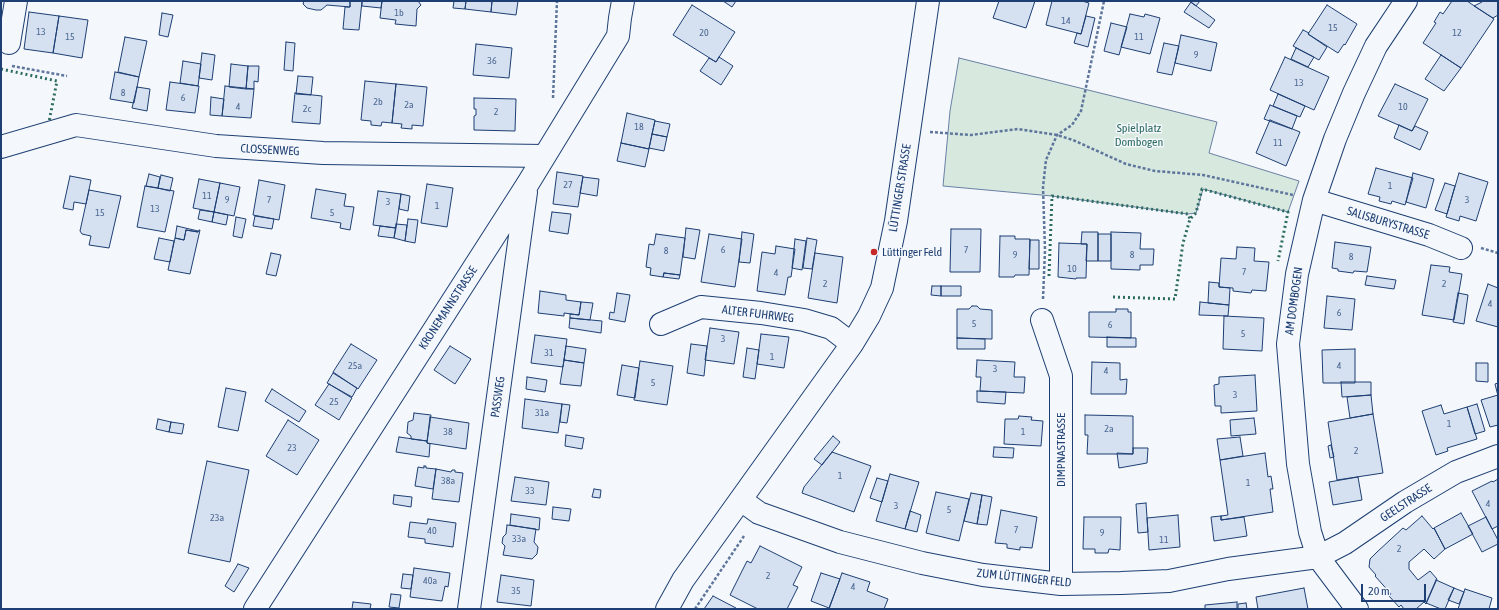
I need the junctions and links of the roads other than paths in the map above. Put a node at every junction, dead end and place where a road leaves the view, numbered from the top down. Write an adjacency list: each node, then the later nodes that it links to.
1 (16, 1): 5 (street)
2 (623, 1): 7 (street, KRONEMANNSTRASSE)
3 (928, 1): 13 (street, LÜTTINGER STRASSE)
4 (1406, 1): 9 (street, AM DOMBOGEN)
5 (10, 43)
6 (1, 147): 7 (street, CLOSSENWEG)
7 (544, 156): 8 (street, KRONEMANNSTRASSE)
8 (526, 185): 18 (street, KRONEMANNSTRASSE); 19 (street, PASSWEG)
9 (1314, 200): 10 (street, SALISBURYSTRASSE); 16 (street, AM DOMBOGEN)
10 (1461, 248)
11 (1042, 320): 17 (street, DIMPNASTRASSE)
12 (662, 324): 13 (street, ALTER FUHRWEG)
13 (852, 344): 15 (street, LÜTTINGER STRASSE)
14 (1498, 456): 16 (street, GEELSTRASSE)
15 (741, 500): 17 (street, ZUM LÜTTINGER FELD); 20 (street, LÜTTINGER STRASSE)
16 (1318, 557): 17 (street, ZUM LÜTTINGER FELD); 21 (street, AM DOMBOGEN)
17 (1061, 584)
18 (255, 609)
19 (469, 609)
20 (667, 609)
21 (1357, 609)

